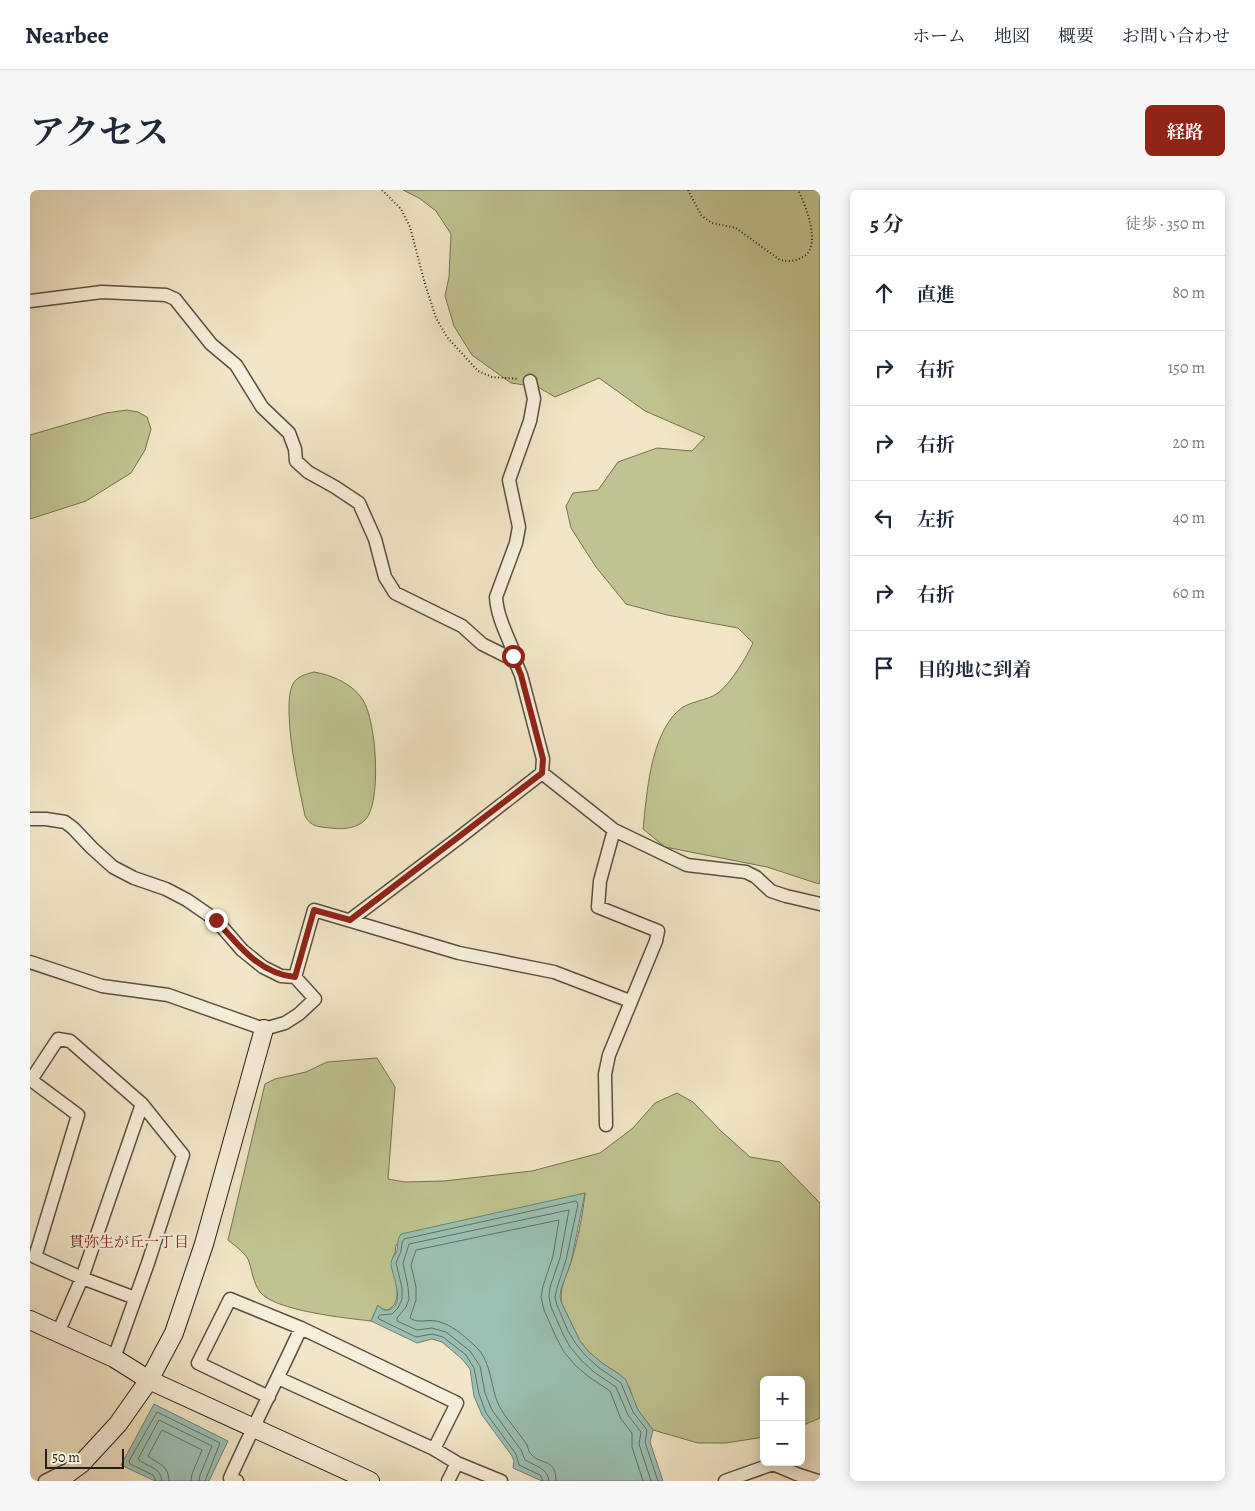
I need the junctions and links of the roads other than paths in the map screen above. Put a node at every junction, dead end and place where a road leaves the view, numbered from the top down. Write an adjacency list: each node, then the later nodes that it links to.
1 (30, 301): 3 (street)
2 (530, 381): 3 (street)
3 (513, 656): 4 (street)
4 (542, 773): 6 (street); 8 (street)
5 (30, 819): 10 (street)
6 (614, 830): 7 (street); 11 (street)
7 (820, 904)
8 (350, 920): 10 (street); 11 (street)
9 (30, 962): 12 (street)
10 (295, 977): 12 (street)
11 (630, 1001): 14 (street)
12 (264, 1029): 22 (street)
13 (142, 1104): 15 (street); 15 (street); 16 (street)
14 (606, 1125)
15 (82, 1278): 16 (street); 19 (street)
16 (135, 1298): 20 (street)
17 (30, 1320): 19 (street)
18 (301, 1328): 21 (street); 23 (street); 25 (street)
19 (58, 1333): 20 (street)
20 (114, 1358): 22 (street)
21 (278, 1378): 23 (street); 25 (street)
22 (149, 1380): 24 (street); 26 (street)
23 (268, 1397): 24 (street)
24 (253, 1427): 31 (street); 32 (street)
25 (434, 1449): 27 (street)
26 (82, 1463): 29 (street); 30 (street)
27 (457, 1463): 33 (street); 34 (street)
28 (798, 1478): 35 (street); 36 (street)
29 (45, 1481)
30 (58, 1481)
31 (237, 1481)
32 (370, 1481)
33 (448, 1481)
34 (501, 1481)
35 (725, 1481)
36 (818, 1481)

